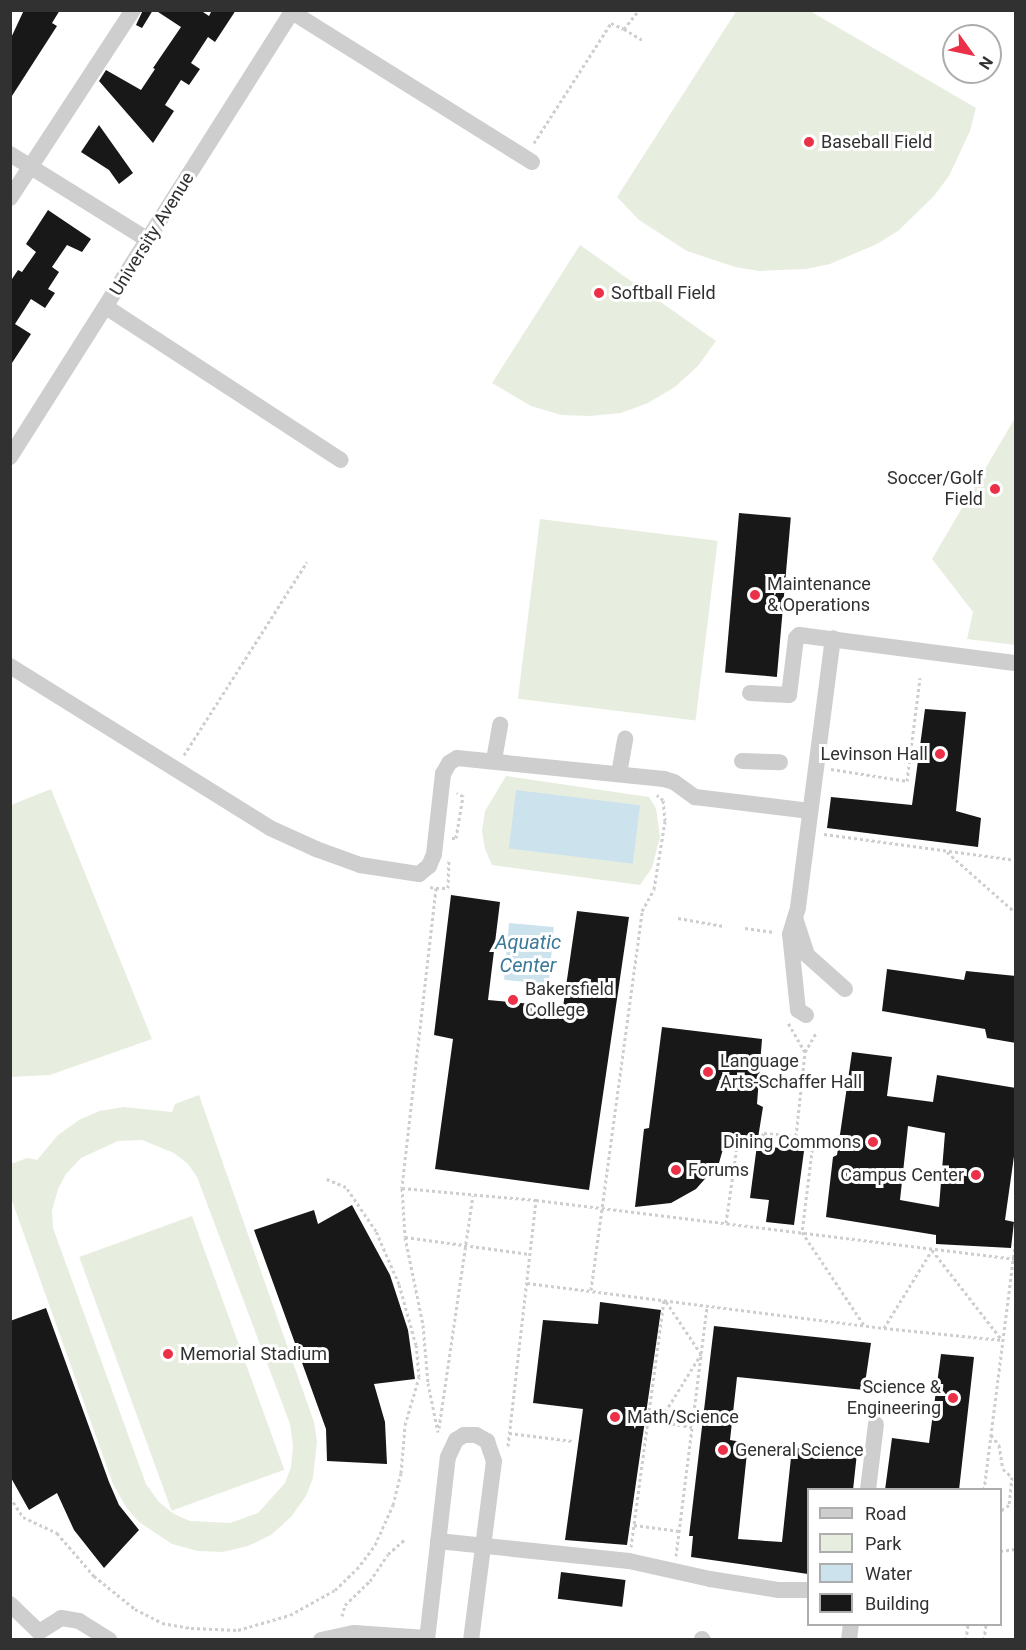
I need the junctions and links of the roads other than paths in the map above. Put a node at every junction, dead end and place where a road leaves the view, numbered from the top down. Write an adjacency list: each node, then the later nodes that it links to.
1 (133, 10): 5 (street)
2 (292, 11): 4 (street); 7 (street, University Avenue)
3 (10, 154): 5 (street)
4 (528, 160)
5 (30, 167): 6 (street); 7 (street)
6 (10, 198)
7 (148, 240): 8 (street, University Avenue)
8 (105, 307): 9 (street, University Avenue); 10 (street)
9 (10, 457)
10 (341, 460)
11 (833, 638): 12 (street); 14 (street); 21 (street)
12 (1016, 663)
13 (10, 666): 17 (street)
14 (750, 693)
15 (500, 725): 17 (street)
16 (625, 739): 20 (street)
17 (494, 760): 20 (street)
18 (742, 761): 19 (street)
19 (780, 762)
20 (619, 774): 21 (street)
21 (810, 811): 22 (street)
22 (796, 921): 23 (street); 24 (street)
23 (845, 989)
24 (806, 1015)
25 (876, 1424): 26 (street)
26 (868, 1488)
27 (438, 1541): 28 (street); 28 (street); 33 (street)
28 (483, 1546): 29 (street); 36 (street)
29 (807, 1590)
30 (10, 1604): 31 (street)
31 (39, 1636): 34 (street)
32 (384, 1636): 33 (street); 35 (street)
33 (427, 1639)
34 (109, 1640)
35 (321, 1640)
36 (471, 1640)

